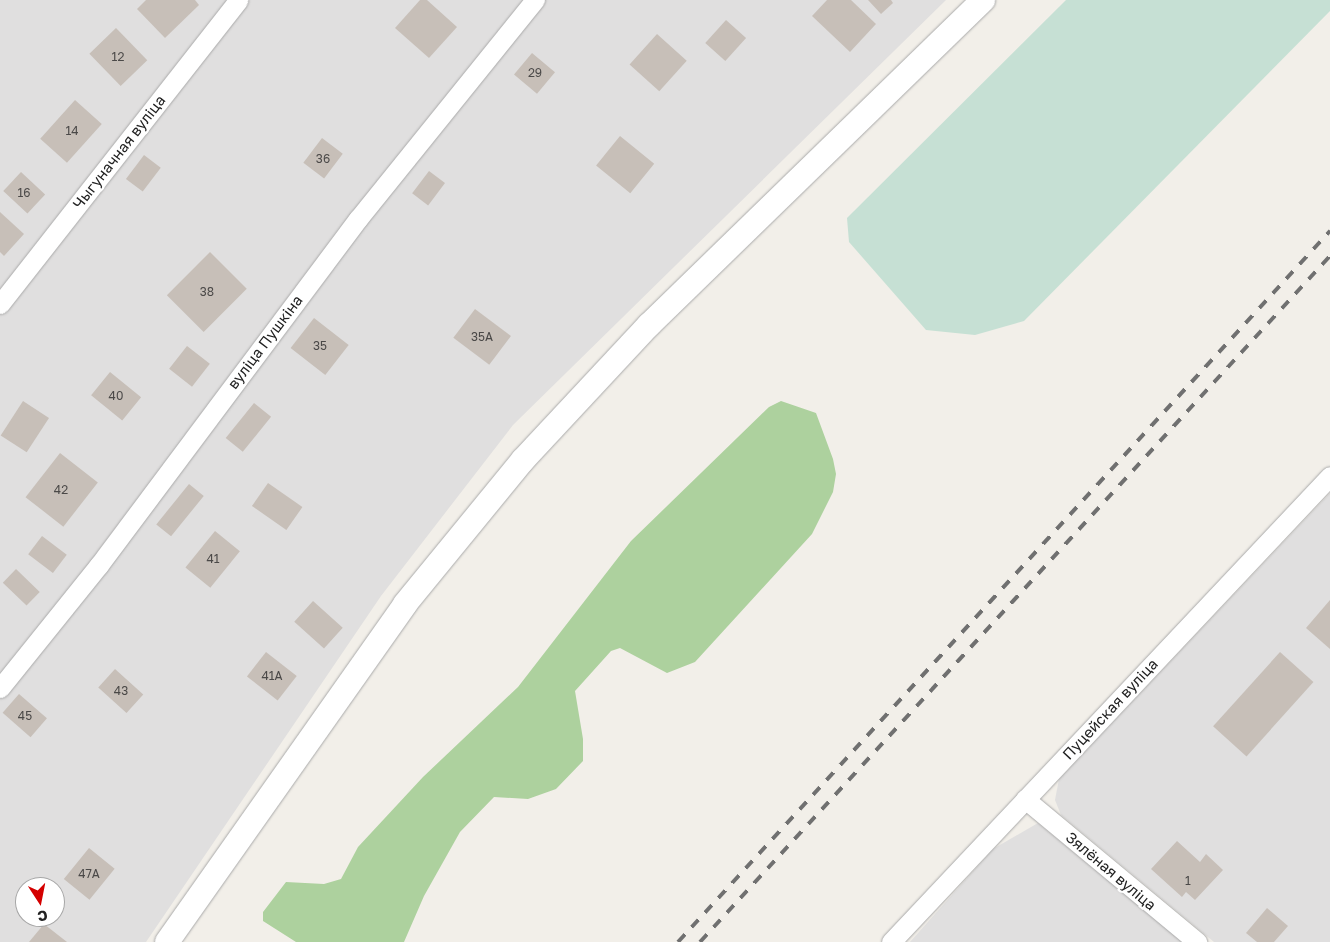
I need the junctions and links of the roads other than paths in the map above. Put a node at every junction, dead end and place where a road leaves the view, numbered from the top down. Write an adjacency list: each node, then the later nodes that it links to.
1 (238, 0): 4 (street, Чыгуначная вуліца)
2 (535, 0): 6 (street, вуліца Пушкіна)
3 (982, 0): 8 (street)
4 (0, 304)
5 (1330, 476): 7 (street, Пуцейская вуліца)
6 (0, 688)
7 (1025, 799): 9 (street, Пуцейская вуліца); 10 (street, Зялёная вуліца)
8 (168, 942)
9 (891, 942)
10 (1197, 942)

